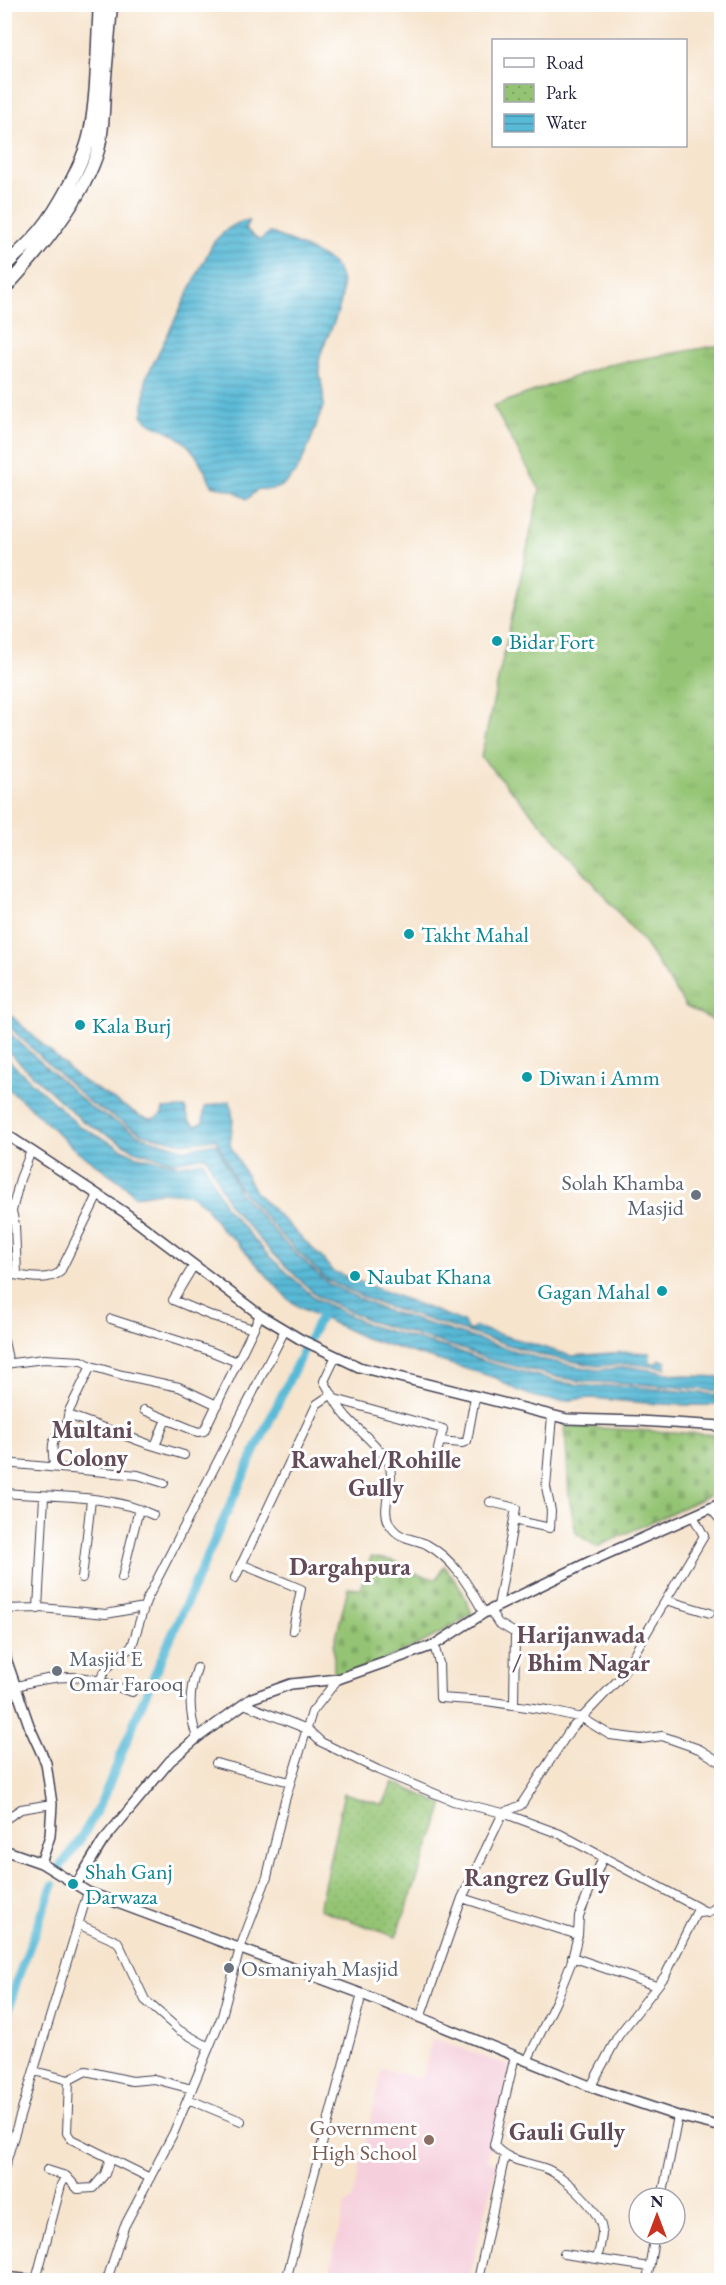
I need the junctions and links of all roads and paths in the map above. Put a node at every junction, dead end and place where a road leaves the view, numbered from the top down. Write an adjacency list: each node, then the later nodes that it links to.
1 (100, 4): 3 (main road)
2 (111, 4): 4 (main road)
3 (4, 267)
4 (4, 289)
5 (4, 1132): 6 (street)
6 (32, 1150): 7 (street); 10 (street)
7 (98, 1195): 8 (street); 10 (street)
8 (194, 1265): 11 (street); 13 (street)
9 (4, 1274): 10 (street)
10 (17, 1275)
11 (261, 1315): 13 (street); 14 (street)
12 (111, 1319): 17 (street)
13 (253, 1329): 17 (street)
14 (285, 1330): 16 (street); 51 (street)
15 (4, 1341): 18 (street)
16 (333, 1354): 20 (street); 21 (street)
17 (237, 1362): 22 (street)
18 (7, 1364): 19 (street)
19 (91, 1366): 22 (street); 24 (street)
20 (333, 1396): 28 (street); 46 (street); 54 (street)
21 (475, 1397): 25 (street); 28 (street)
22 (217, 1405): 26 (street)
23 (144, 1410): 26 (street)
24 (68, 1415): 29 (street); 33 (street)
25 (552, 1416): 27 (street); 44 (street)
26 (166, 1419): 29 (street)
27 (722, 1426)
28 (440, 1441): 30 (street)
29 (155, 1446): 31 (street)
30 (438, 1449)
31 (184, 1455)
32 (4, 1462): 33 (street)
33 (54, 1466): 34 (street)
34 (164, 1483)
35 (4, 1493): 36 (street)
36 (44, 1497): 37 (street); 52 (street)
37 (91, 1500): 40 (street); 47 (street)
38 (490, 1502): 44 (street)
39 (722, 1503): 41 (street)
40 (139, 1509): 42 (street); 48 (street)
41 (711, 1509): 43 (street); 45 (street)
42 (153, 1515)
43 (693, 1516): 50 (street); 54 (street)
44 (514, 1520): 54 (street)
45 (722, 1522)
46 (241, 1564): 49 (street); 56 (street)
47 (82, 1578)
48 (122, 1578)
49 (235, 1578)
50 (666, 1600): 55 (street); 67 (street)
51 (144, 1606): 52 (street); 62 (street)
52 (38, 1608): 53 (street)
53 (4, 1609)
54 (490, 1610): 57 (street); 66 (street)
55 (710, 1613)
56 (293, 1630)
57 (434, 1645): 61 (street); 66 (street)
58 (4, 1653): 60 (street)
59 (197, 1668): 69 (street)
60 (7, 1670): 63 (street)
61 (338, 1678): 65 (street); 68 (street)
62 (99, 1681): 63 (street); 64 (street)
63 (17, 1686): 73 (street)
64 (132, 1692)
65 (244, 1704): 68 (street); 69 (street)
66 (513, 1705): 67 (street)
67 (582, 1718): 71 (street); 74 (street)
68 (307, 1729): 72 (street); 74 (street)
69 (197, 1738): 79 (street)
70 (216, 1763): 72 (street)
71 (722, 1763)
72 (290, 1782): 86 (street)
73 (52, 1804): 75 (street); 78 (street)
74 (503, 1813): 77 (street); 81 (street)
75 (4, 1820)
76 (4, 1850): 78 (street)
77 (603, 1857): 83 (street); 85 (street)
78 (41, 1863): 79 (street)
79 (76, 1885): 80 (street)
80 (88, 1892): 84 (street); 86 (street)
81 (462, 1898): 85 (street); 90 (street)
82 (722, 1898): 83 (street)
83 (708, 1913): 88 (street)
84 (78, 1924): 91 (street); 94 (street)
85 (578, 1935): 87 (street)
86 (240, 1948): 89 (street); 91 (street)
87 (572, 1957): 88 (street); 93 (street)
88 (656, 1986): 96 (street)
89 (362, 1995): 90 (street); 116 (street)
90 (420, 2018): 92 (street)
91 (209, 2047): 97 (street)
92 (515, 2056): 93 (street); 102 (street)
93 (527, 2061): 96 (street)
94 (34, 2072): 95 (street); 104 (street)
95 (69, 2080): 97 (street); 103 (street)
96 (591, 2086): 99 (street)
97 (192, 2089): 98 (street)
98 (188, 2099): 100 (street); 107 (street)
99 (678, 2116): 101 (street); 108 (street)
100 (241, 2121)
101 (722, 2127)
102 (505, 2155): 111 (street); 117 (street)
103 (110, 2159): 106 (street); 107 (street)
104 (4, 2169)
105 (47, 2170): 106 (street)
106 (66, 2176): 114 (street)
107 (150, 2178): 115 (street)
108 (664, 2186)
109 (653, 2246): 112 (street)
110 (564, 2254): 111 (street)
111 (597, 2259): 112 (street)
112 (649, 2267): 118 (street)
113 (4, 2277): 114 (street)
114 (35, 2280)
115 (106, 2280)
116 (286, 2280)
117 (478, 2280)
118 (647, 2280)

